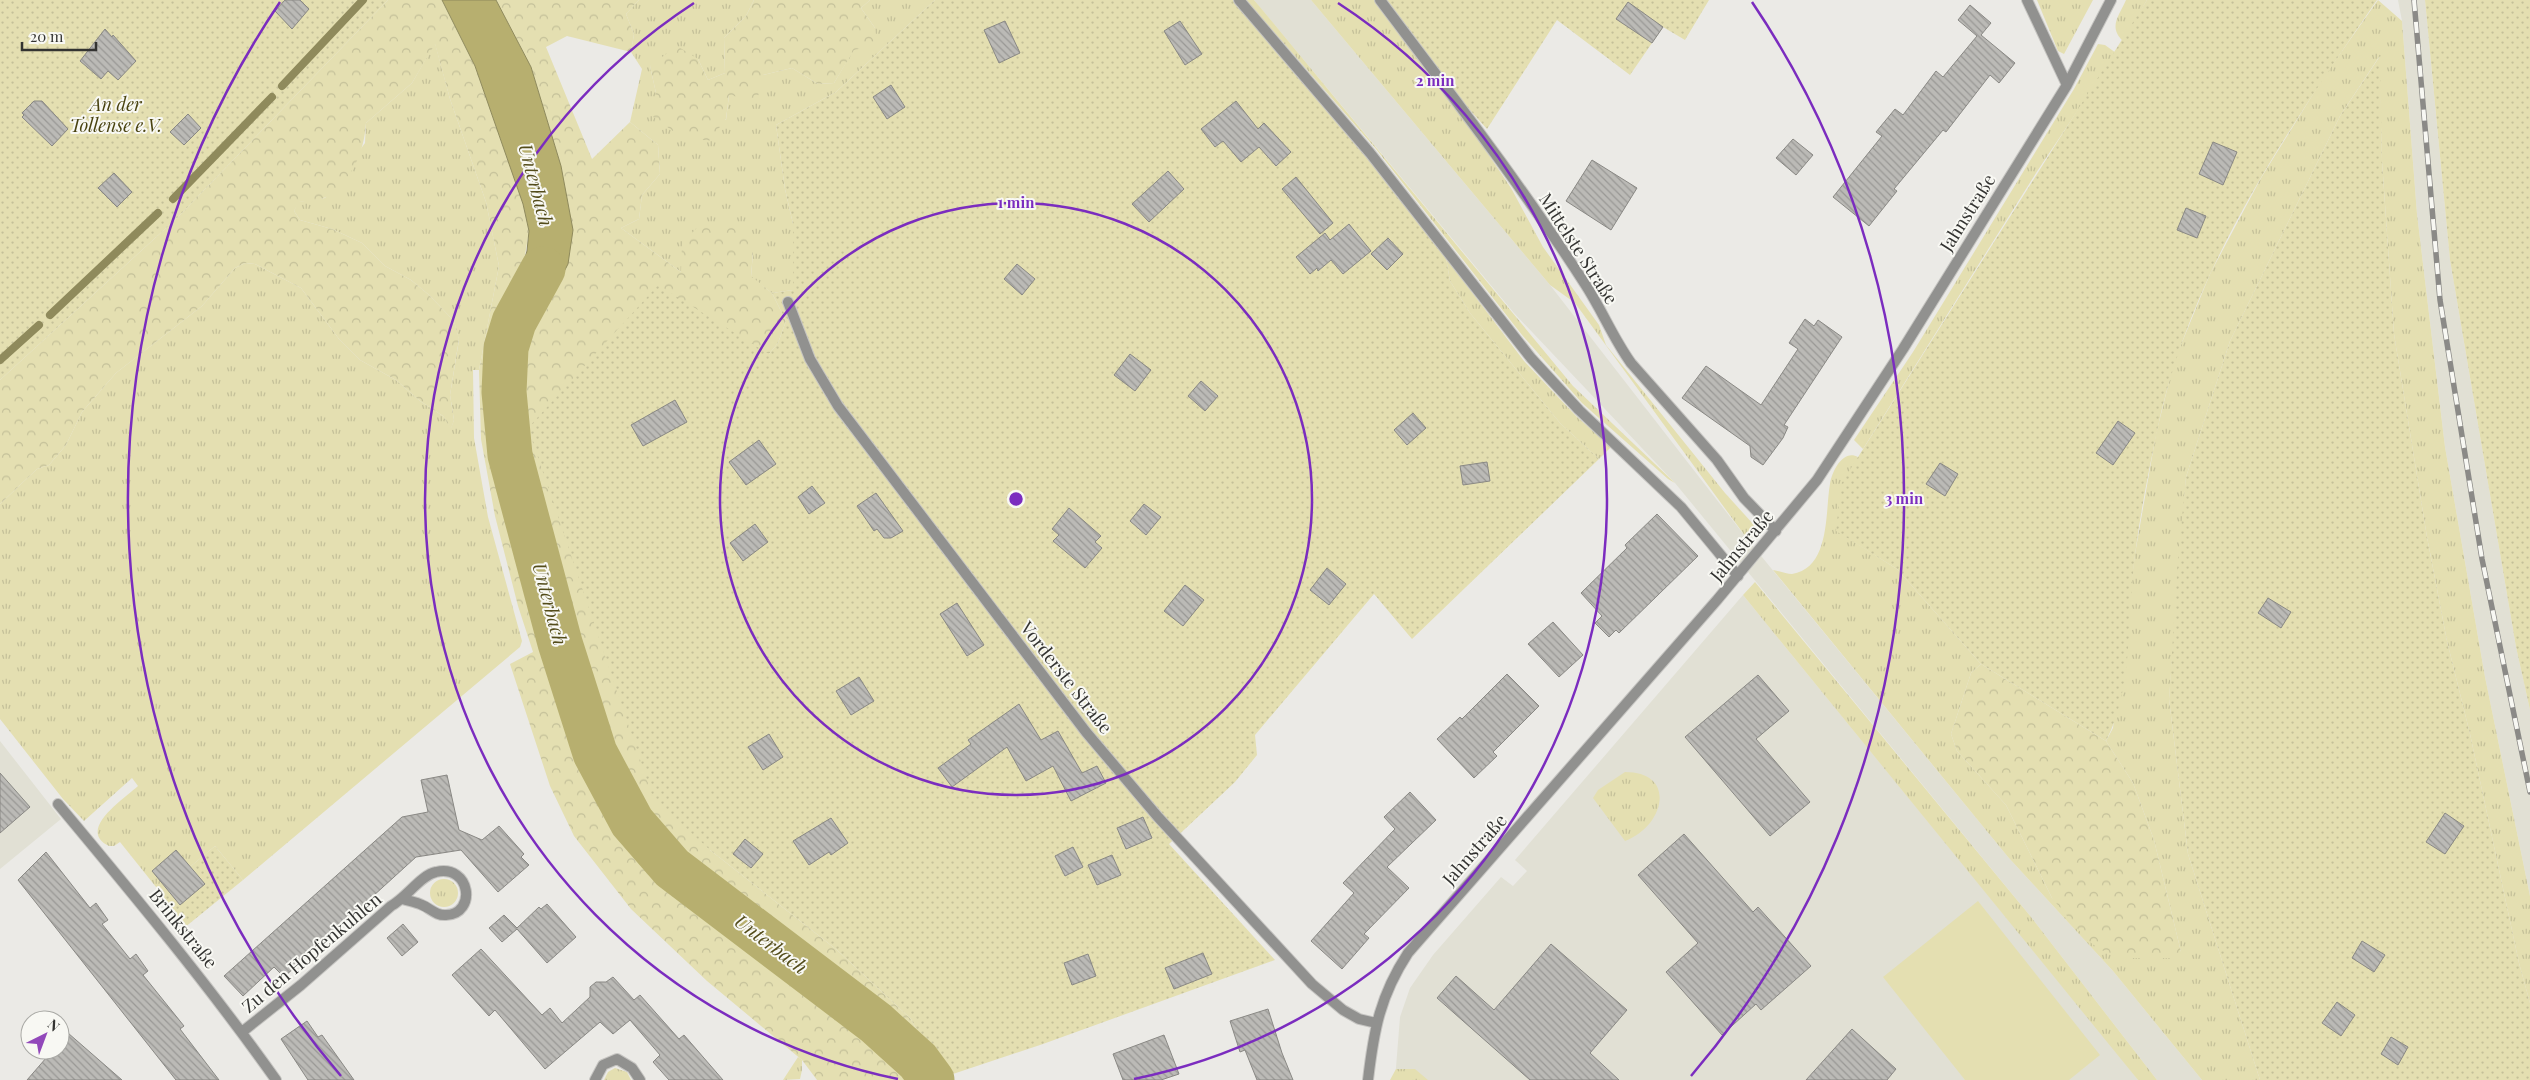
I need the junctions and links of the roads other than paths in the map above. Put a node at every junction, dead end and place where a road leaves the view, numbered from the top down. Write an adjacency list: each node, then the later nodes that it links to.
1 (1239, 0): 8 (street)
2 (1380, 0): 7 (street, Mittelste Straße)
3 (2027, 0): 5 (street)
4 (2112, 0): 5 (street, Jahnstraße)
5 (2067, 85): 7 (street, Jahnstraße)
6 (788, 302): 11 (street, Vorderste Straße)
7 (1776, 531): 8 (street, Jahnstraße)
8 (1738, 576): 11 (street, Jahnstraße)
9 (58, 804): 12 (street, Brinkstraße)
10 (403, 900): 10 (street, Zu den Hopfenkuhlen); 12 (street, Zu den Hopfenkuhlen)
11 (1376, 1023): 16 (street, Jahnstraße)
12 (242, 1032): 13 (street, Brinkstraße)
13 (276, 1080)
14 (595, 1080): 15 (street)
15 (640, 1080)
16 (1368, 1080)

